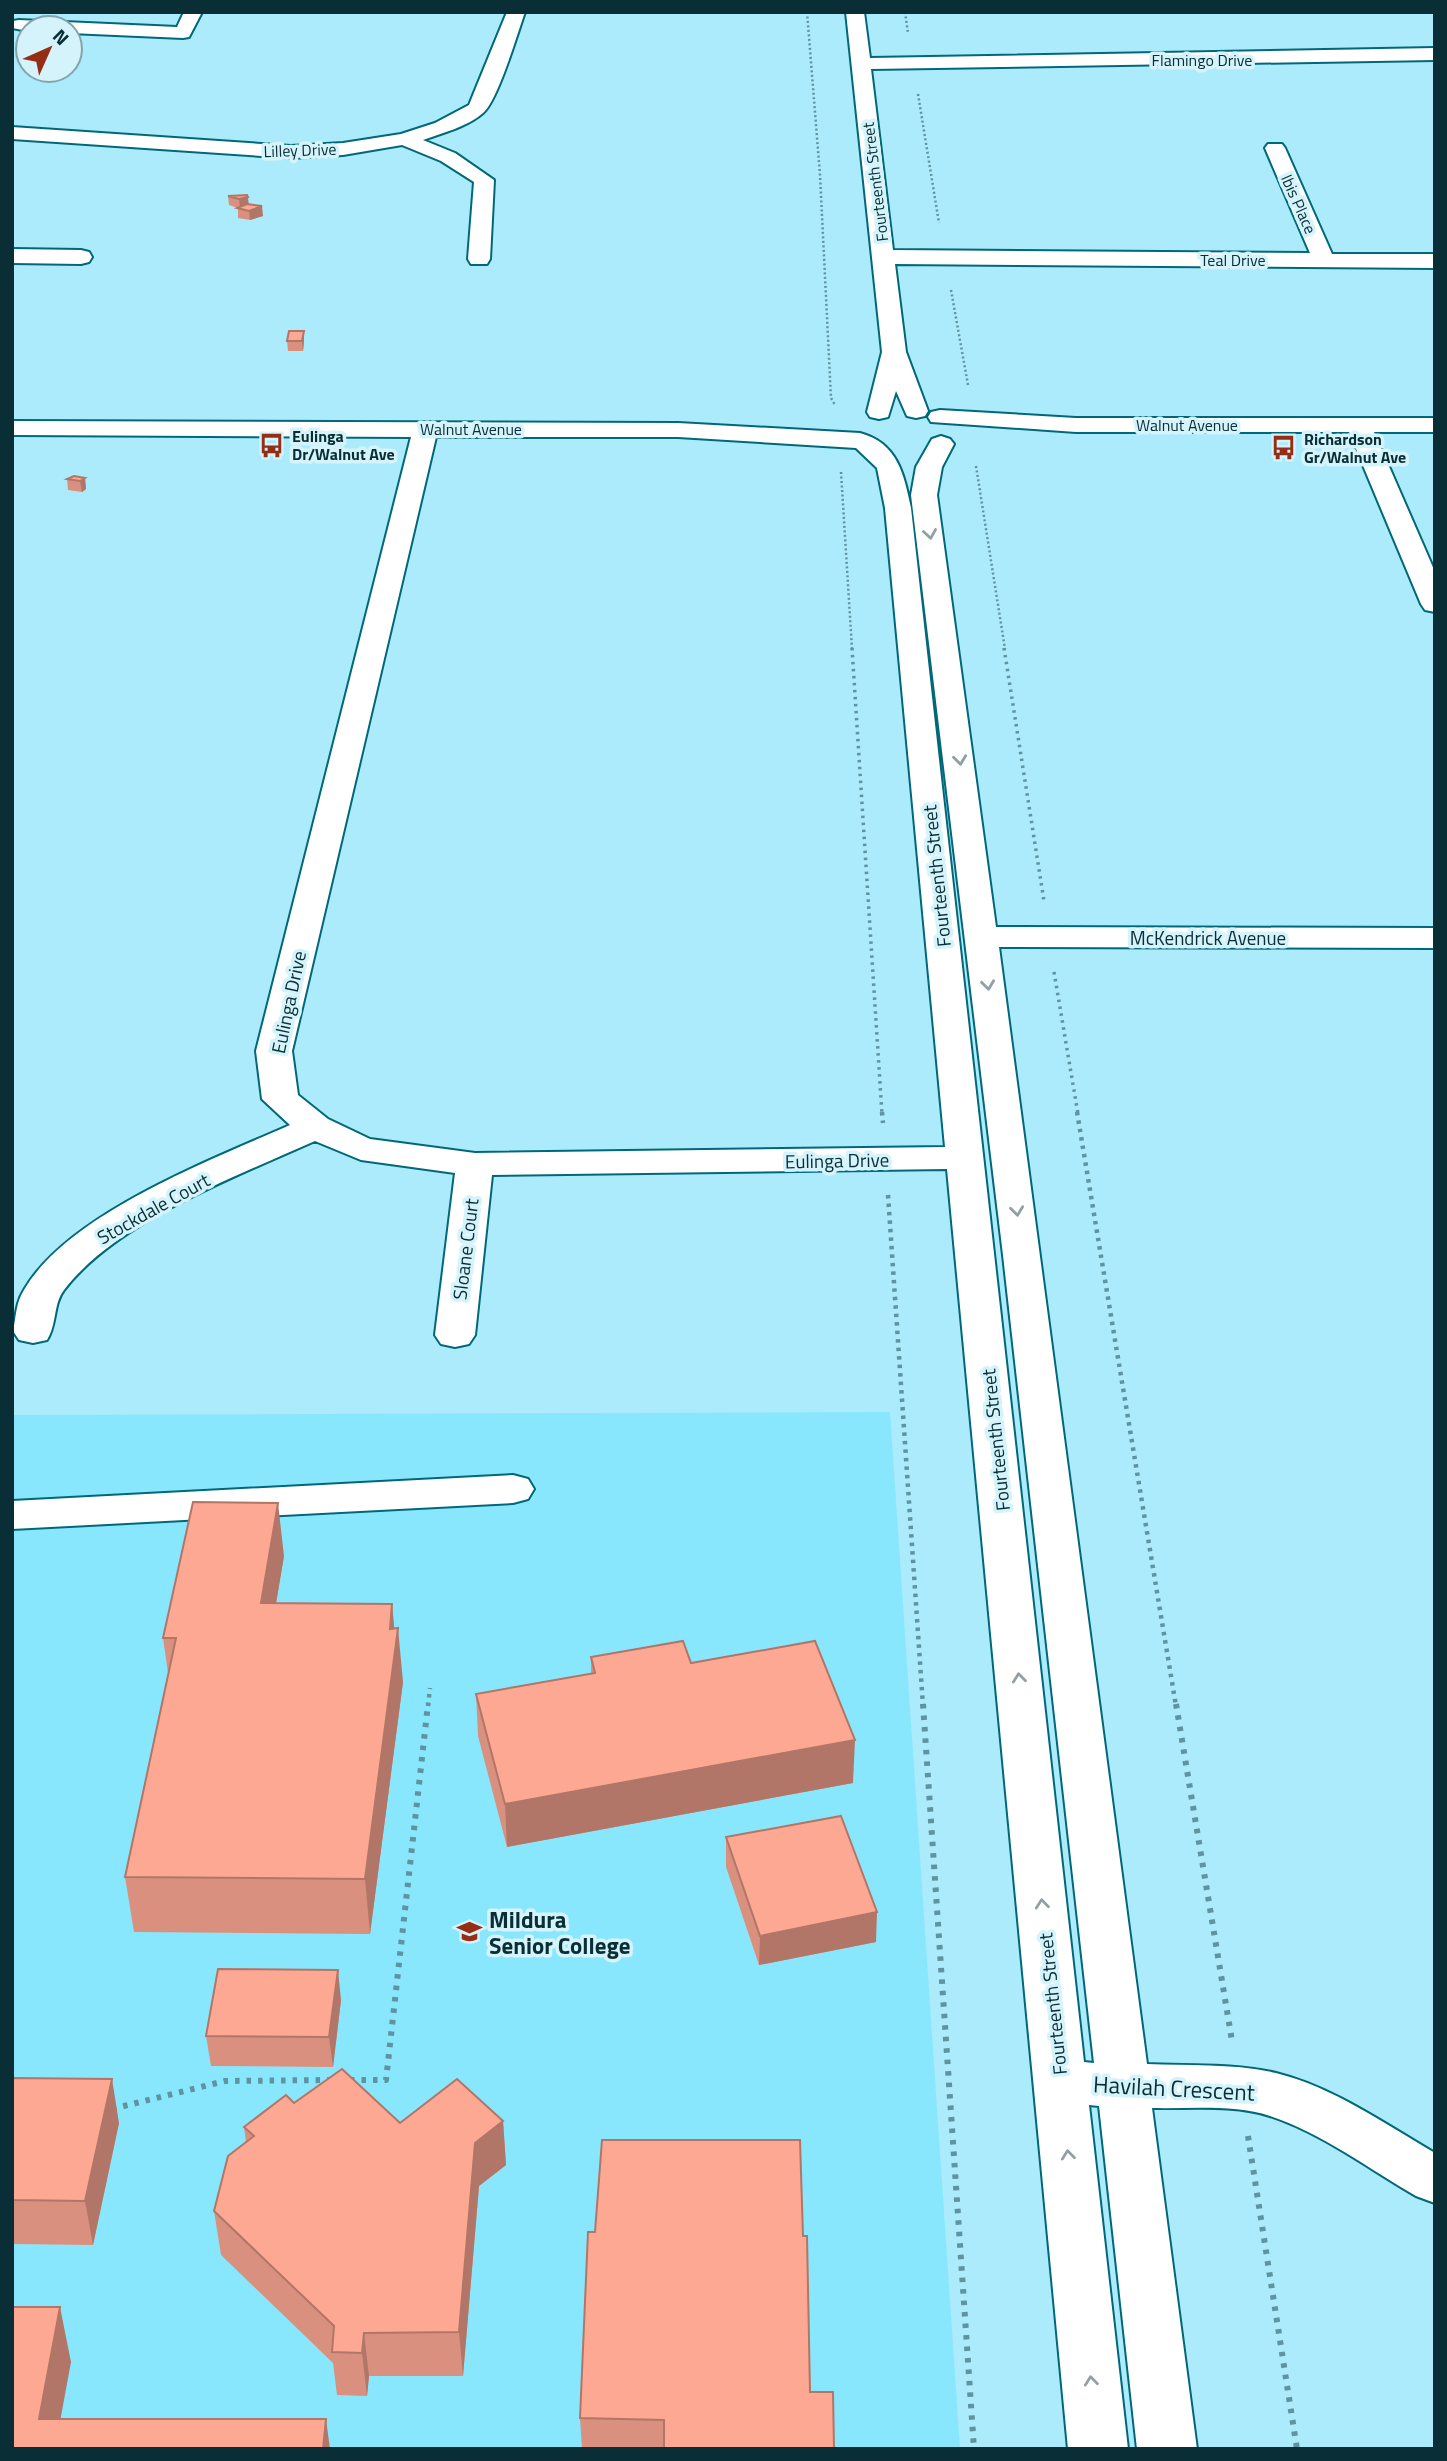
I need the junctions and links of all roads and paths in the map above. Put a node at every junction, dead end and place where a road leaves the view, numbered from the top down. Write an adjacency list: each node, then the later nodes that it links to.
1 (193, 12): 6 (street)
2 (516, 12): 11 (street, Lilley Drive)
3 (807, 12): 22 (path)
4 (855, 12): 9 (street, Fourteenth Street)
5 (905, 12): 8 (path)
6 (84, 28)
7 (1435, 54): 8 (street, Flamingo Drive)
8 (913, 60): 9 (street, Flamingo Drive); 16 (path)
9 (861, 61): 18 (street, Fourteenth Street)
10 (12, 133): 11 (street, Lilley Drive)
11 (404, 139): 15 (street)
12 (1275, 148): 17 (street, Ibis Place)
13 (12, 256): 14 (street)
14 (81, 257)
15 (479, 259)
16 (945, 260): 17 (street, Teal Drive); 18 (street, Teal Drive); 21 (path)
17 (1324, 260): 19 (street, Teal Drive)
18 (884, 261): 20 (street, Fourteenth Street)
19 (1435, 261)
20 (894, 352): 23 (street, Fourteenth Street); 27 (street, Fourteenth Street)
21 (969, 393)
22 (835, 404)
23 (916, 411): 27 (street); 29 (street)
24 (1435, 425): 28 (street, Walnut Avenue)
25 (12, 428): 26 (street, Walnut Avenue)
26 (425, 429): 27 (street, Walnut Avenue); 37 (street, Eulinga Drive)
27 (865, 429): 29 (street); 38 (street, Fourteenth Street)
28 (1360, 430): 29 (street, Walnut Avenue); 30 (street, Walnut Avenue); 33 (street)
29 (943, 434): 34 (street, Fourteenth Street, one-way to 34)
30 (1435, 436)
31 (840, 462): 39 (path)
32 (976, 466): 35 (path)
33 (1435, 604)
34 (982, 937): 35 (street, McKendrick Avenue); 47 (street, Fourteenth Street, one-way to 47)
35 (1050, 937): 36 (street, McKendrick Avenue); 48 (path)
36 (1435, 938)
37 (315, 1127): 40 (street, Eulinga Drive); 41 (street, Stockdale Court)
38 (966, 1158): 39 (street, Eulinga Drive); 46 (street, Fourteenth Street, one-way to 38)
39 (886, 1159): 40 (street, Eulinga Drive); 51 (path)
40 (475, 1164): 42 (street, Sloane Court)
41 (33, 1331)
42 (454, 1335)
43 (513, 1489): 44 (street)
44 (12, 1515)
45 (430, 1688): 49 (path)
46 (1060, 2083): 47 (street, Havilah Crescent); 52 (street, Fourteenth Street, one-way to 46)
47 (1123, 2084): 48 (street, Havilah Crescent); 53 (street, Fourteenth Street)
48 (1240, 2089): 50 (street, Havilah Crescent); 54 (path)
49 (97, 2112)
50 (1435, 2180)
51 (974, 2449)
52 (1098, 2449)
53 (1167, 2449)
54 (1297, 2449)

